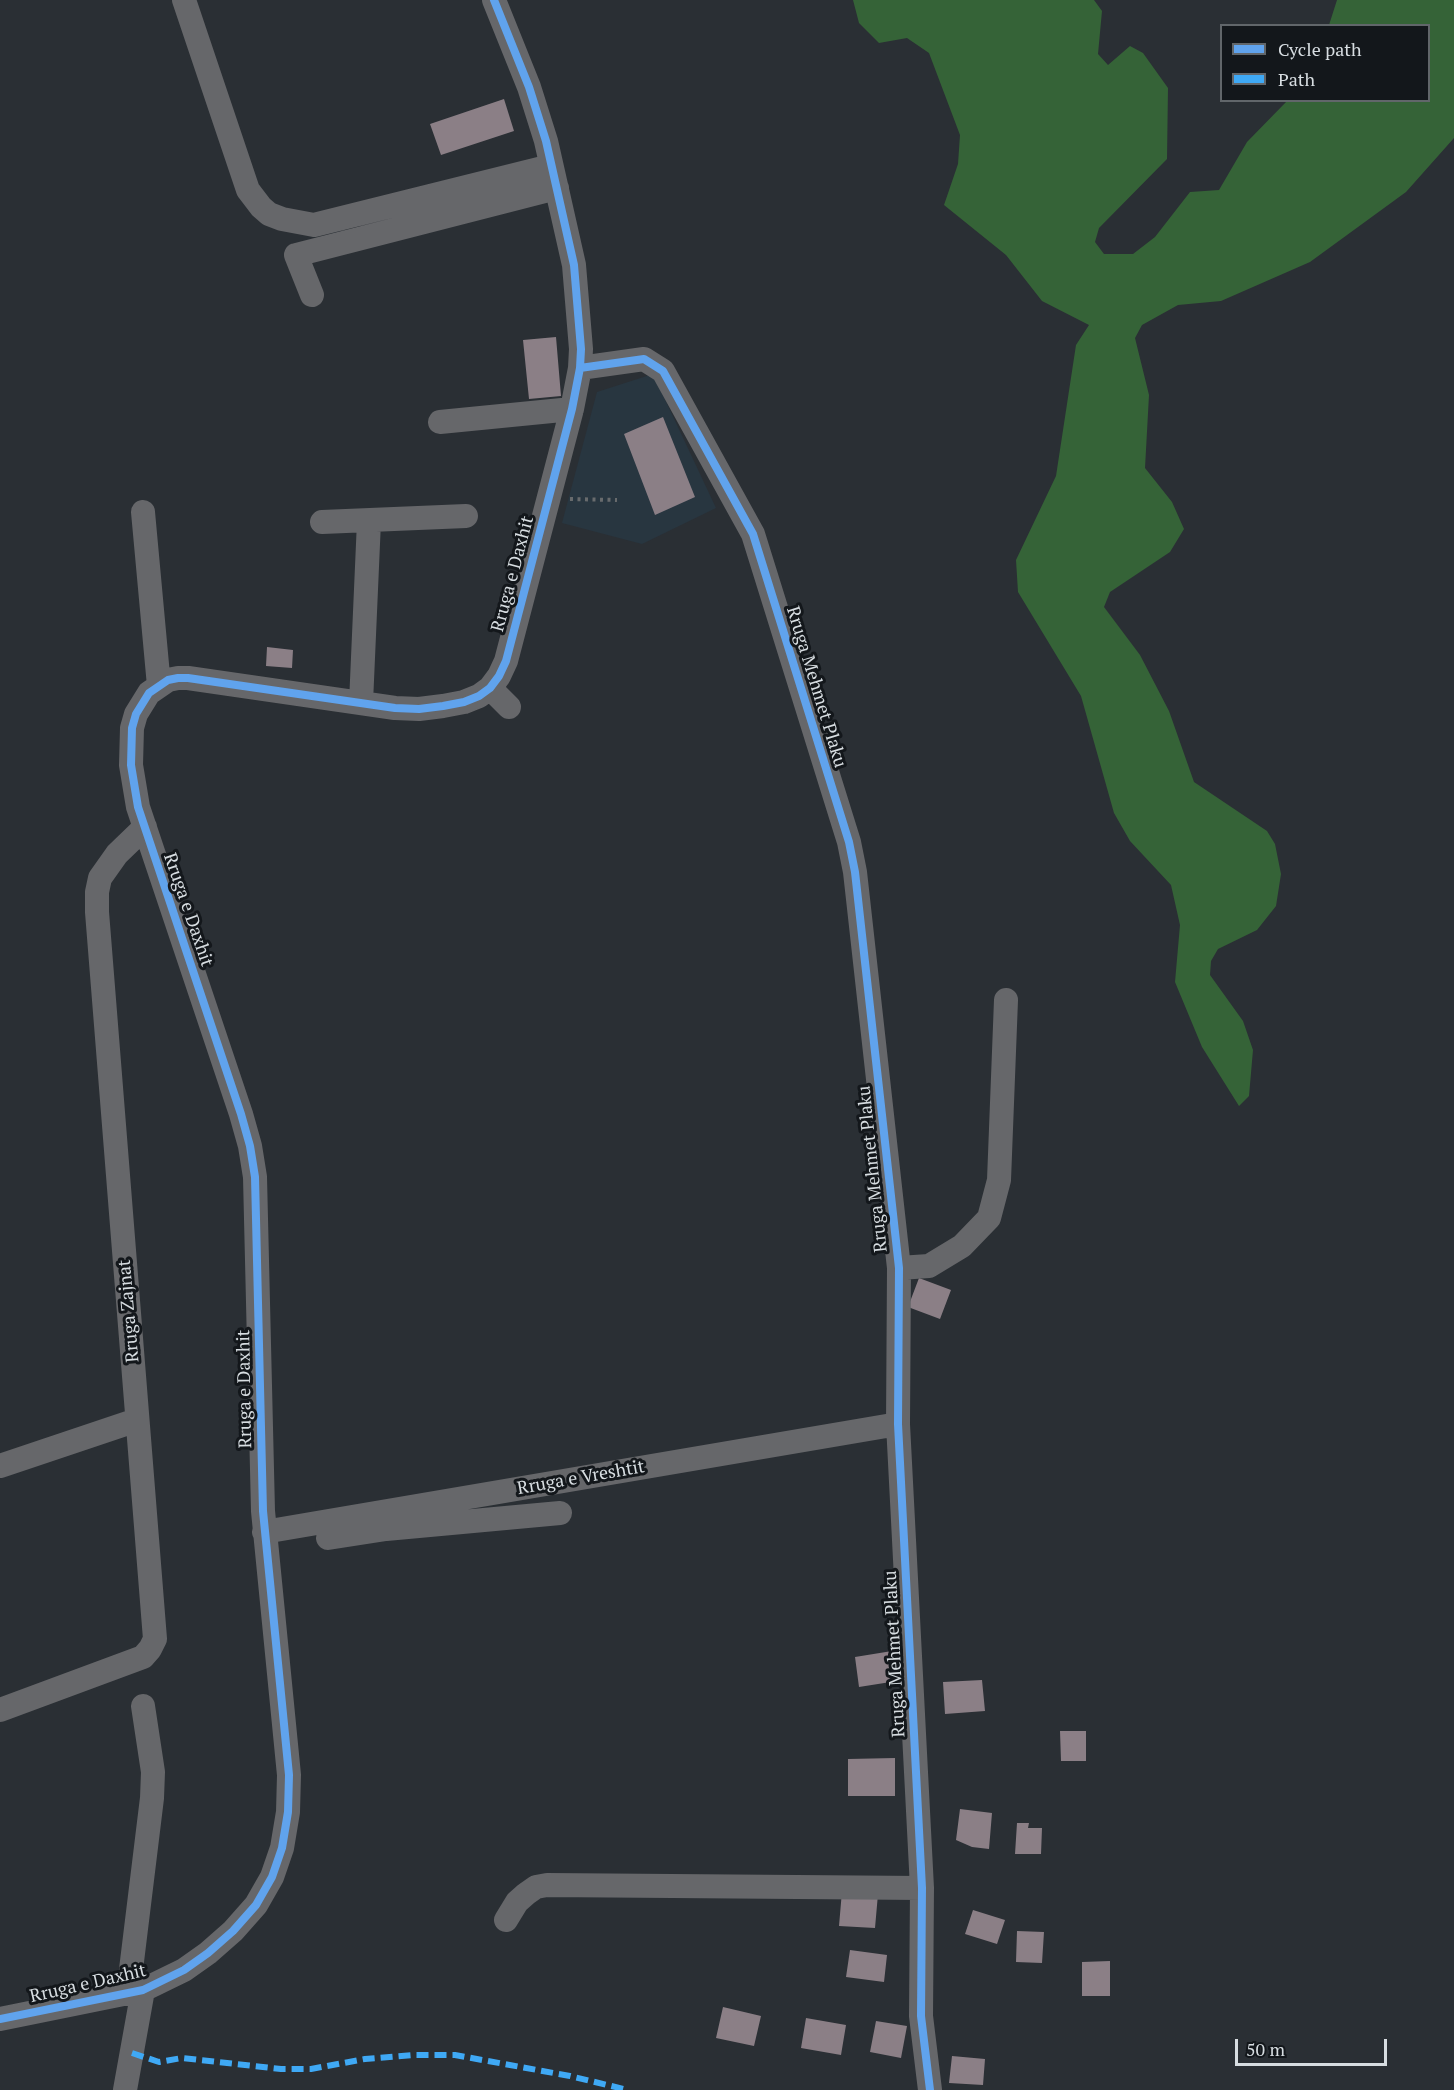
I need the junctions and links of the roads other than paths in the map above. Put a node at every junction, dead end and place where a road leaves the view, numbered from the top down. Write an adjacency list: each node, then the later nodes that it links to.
1 (184, 0): 3 (street)
2 (494, 0): 3 (street, Rruga e Daxhit)
3 (554, 177): 4 (street); 5 (street, Rruga e Daxhit)
4 (312, 295)
5 (580, 368): 6 (street, Rruga e Daxhit); 18 (street, Rruga Mehmet Plaku)
6 (572, 409): 7 (street); 13 (street, Rruga e Daxhit)
7 (440, 422)
8 (143, 512): 12 (street)
9 (466, 516): 10 (street)
10 (369, 521): 11 (street); 14 (street)
11 (322, 522)
12 (159, 686): 14 (street); 16 (street, Rruga e Daxhit)
13 (490, 688): 14 (street); 15 (street)
14 (361, 703)
15 (509, 707)
16 (145, 827): 19 (street, Rruga Zajnat); 23 (street, Rruga e Daxhit)
17 (1006, 1000): 18 (street)
18 (899, 1268): 20 (street, Rruga Mehmet Plaku)
19 (137, 1420): 21 (street); 25 (street, Rruga Zajnat)
20 (897, 1424): 23 (street, Rruga e Vreshtit); 26 (street, Rruga Mehmet Plaku)
21 (0, 1466)
22 (560, 1513): 23 (street)
23 (265, 1540): 28 (street, Rruga e Daxhit)
24 (143, 1706): 28 (street)
25 (0, 1710)
26 (922, 1888): 27 (street); 31 (street, Rruga Mehmet Plaku)
27 (506, 1920)
28 (135, 1992): 29 (street, Rruga e Daxhit); 30 (street)
29 (0, 2019)
30 (125, 2090)
31 (930, 2090)

